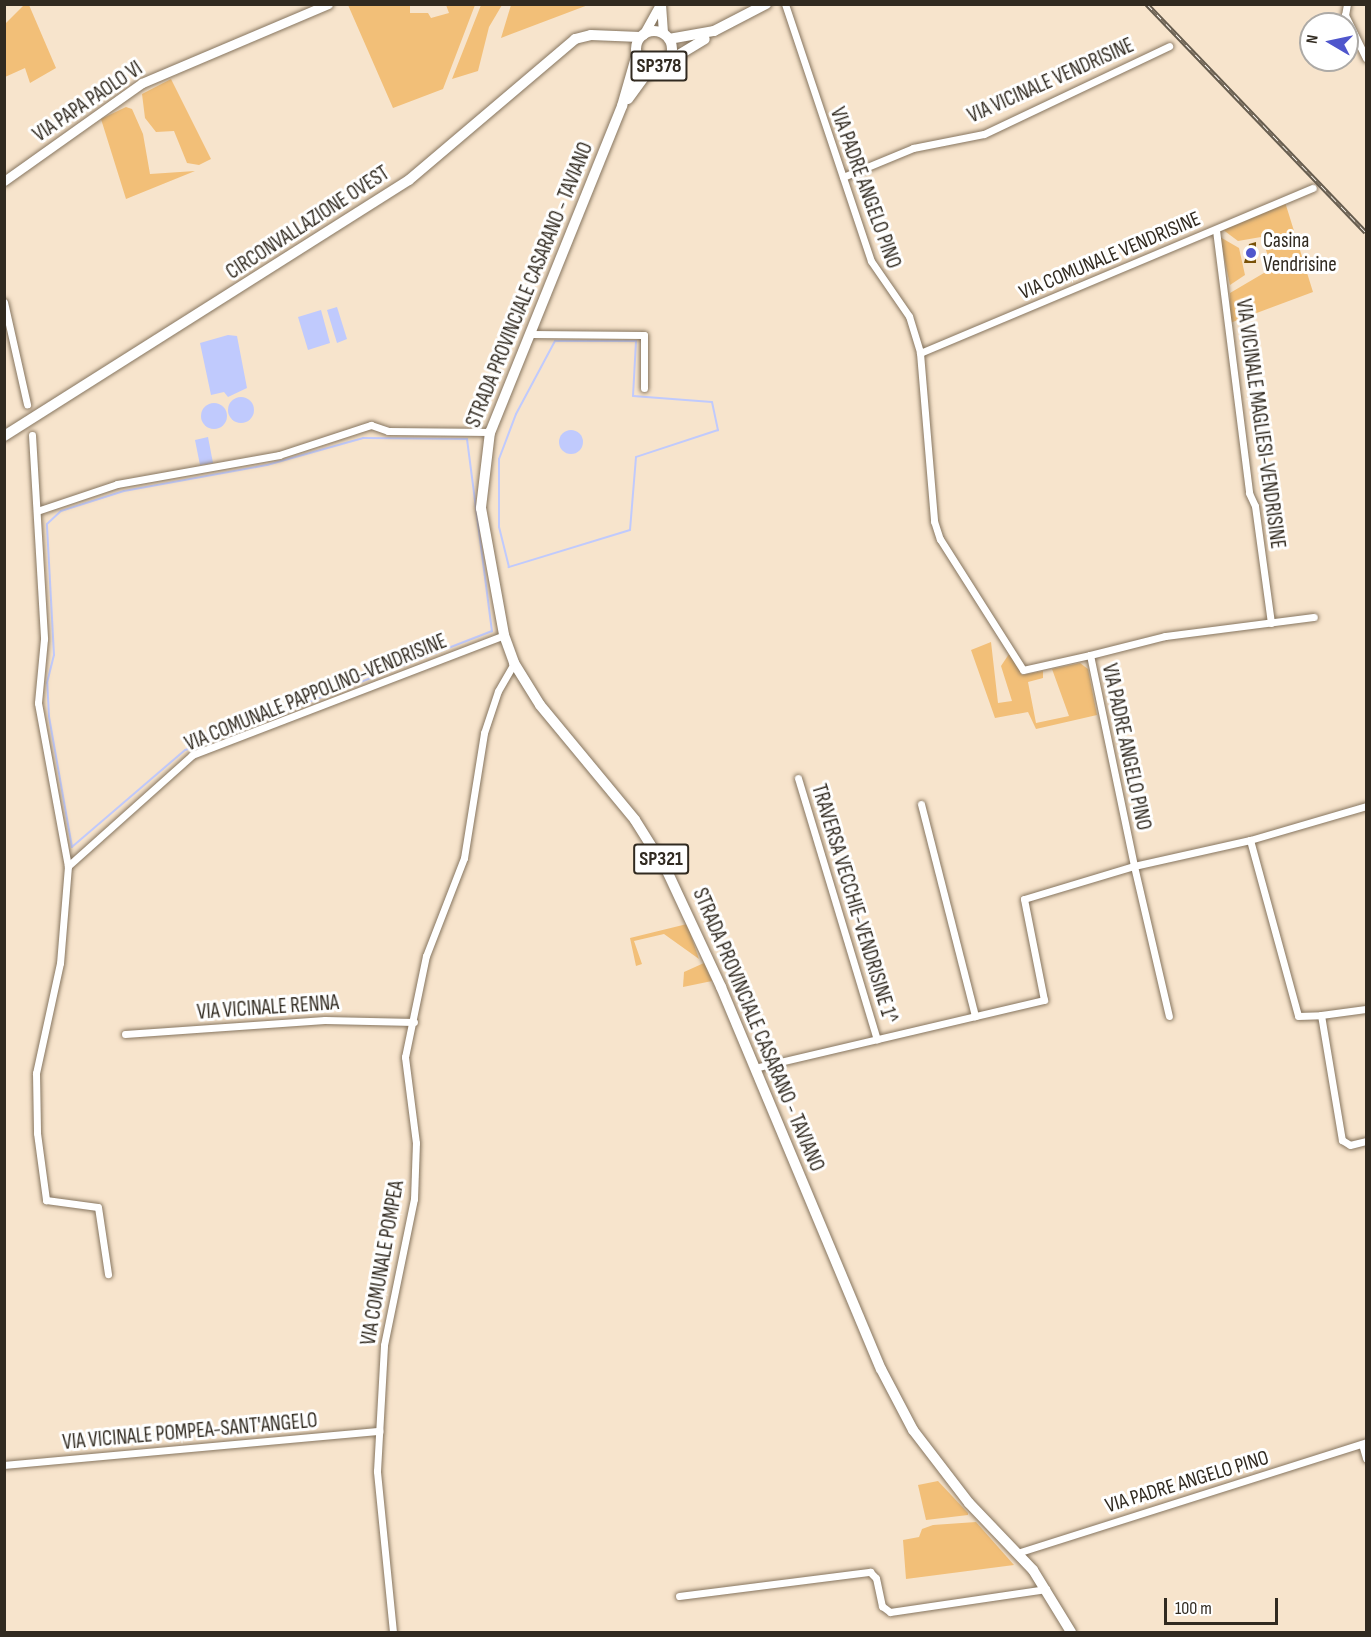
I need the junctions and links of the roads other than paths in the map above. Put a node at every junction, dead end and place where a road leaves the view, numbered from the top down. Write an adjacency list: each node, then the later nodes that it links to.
1 (328, 4): 16 (street, VIA PAPA PAOLO VI)
2 (661, 4): 7 (street); 8 (street)
3 (766, 4): 6 (main road, SP378)
4 (785, 4): 15 (street, VIA PADRE ANGELO PINO)
5 (1347, 4): 12 (street)
6 (714, 31): 8 (main road, SP378); 13 (main road, SP378)
7 (641, 36): 8 (main road, SP378); 9 (main road); 11 (main road, SP378)
8 (666, 36): 13 (main road, SP378)
9 (618, 38): 11 (main road); 26 (main road, CIRCONVALLAZIONE OVEST)
10 (1169, 46): 15 (street, VIA VICINALE VENDRISINE)
11 (637, 51): 13 (main road, SP378); 14 (main road, STRADA PROVINCIALE CASARANO - TAVIANO / SP321)
12 (1366, 58)
13 (663, 64): 14 (main road)
14 (622, 106): 20 (main road, STRADA PROVINCIALE CASARANO - TAVIANO / SP321)
15 (843, 177): 21 (street, VIA PADRE ANGELO PINO)
16 (4, 181)
17 (1313, 188): 18 (street, VIA COMUNALE VENDRISINE)
18 (1216, 230): 21 (street, VIA COMUNALE VENDRISINE); 29 (street, VIA VICINALE MAGLIESI-VENDRISINE)
19 (4, 302): 23 (street)
20 (531, 334): 22 (street); 24 (main road, STRADA PROVINCIALE CASARANO - TAVIANO / SP321)
21 (920, 352): 31 (street, VIA PADRE ANGELO PINO)
22 (644, 388)
23 (27, 404)
24 (490, 432): 27 (street); 30 (main road, STRADA PROVINCIALE CASARANO - TAVIANO / SP321)
25 (32, 435): 27 (street)
26 (4, 436)
27 (37, 511): 37 (street)
28 (1314, 617): 29 (street)
29 (1271, 623): 31 (street)
30 (504, 635): 32 (main road, STRADA PROVINCIALE CASARANO - TAVIANO / SP321); 37 (street, VIA COMUNALE PAPPOLINO-VENDRISINE)
31 (1090, 655): 38 (street, VIA PADRE ANGELO PINO)
32 (514, 663): 43 (street, VIA COMUNALE POMPEA); 46 (main road, STRADA PROVINCIALE CASARANO - TAVIANO / SP321)
33 (798, 778): 45 (street, TRAVERSA VECCHIE-VENDRISINE 1^)
34 (921, 804): 41 (street)
35 (1366, 806): 36 (street)
36 (1250, 840): 38 (street); 40 (street)
37 (68, 866): 48 (street)
38 (1134, 866): 41 (street); 42 (street, VIA PADRE ANGELO PINO)
39 (1366, 1009): 40 (street)
40 (1321, 1015): 47 (street)
41 (975, 1016): 45 (street)
42 (1169, 1016)
43 (414, 1022): 44 (street, VIA VICINALE RENNA); 49 (street, VIA COMUNALE POMPEA)
44 (125, 1034)
45 (878, 1039): 46 (street)
46 (754, 1068): 53 (main road, STRADA PROVINCIALE CASARANO - TAVIANO / SP321)
47 (1366, 1141)
48 (108, 1274)
49 (379, 1431): 52 (street, VIA VICINALE POMPEA-SANT'ANGELO); 56 (street, VIA COMUNALE POMPEA)
50 (1364, 1443): 51 (street); 53 (street, VIA PADRE ANGELO PINO)
51 (1366, 1458)
52 (4, 1465)
53 (1017, 1553): 54 (main road, STRADA PROVINCIALE CASARANO - TAVIANO / SP321)
54 (1046, 1589): 55 (street); 57 (main road, STRADA PROVINCIALE CASARANO - TAVIANO / SP321)
55 (679, 1596)
56 (393, 1632)
57 (1071, 1632)

